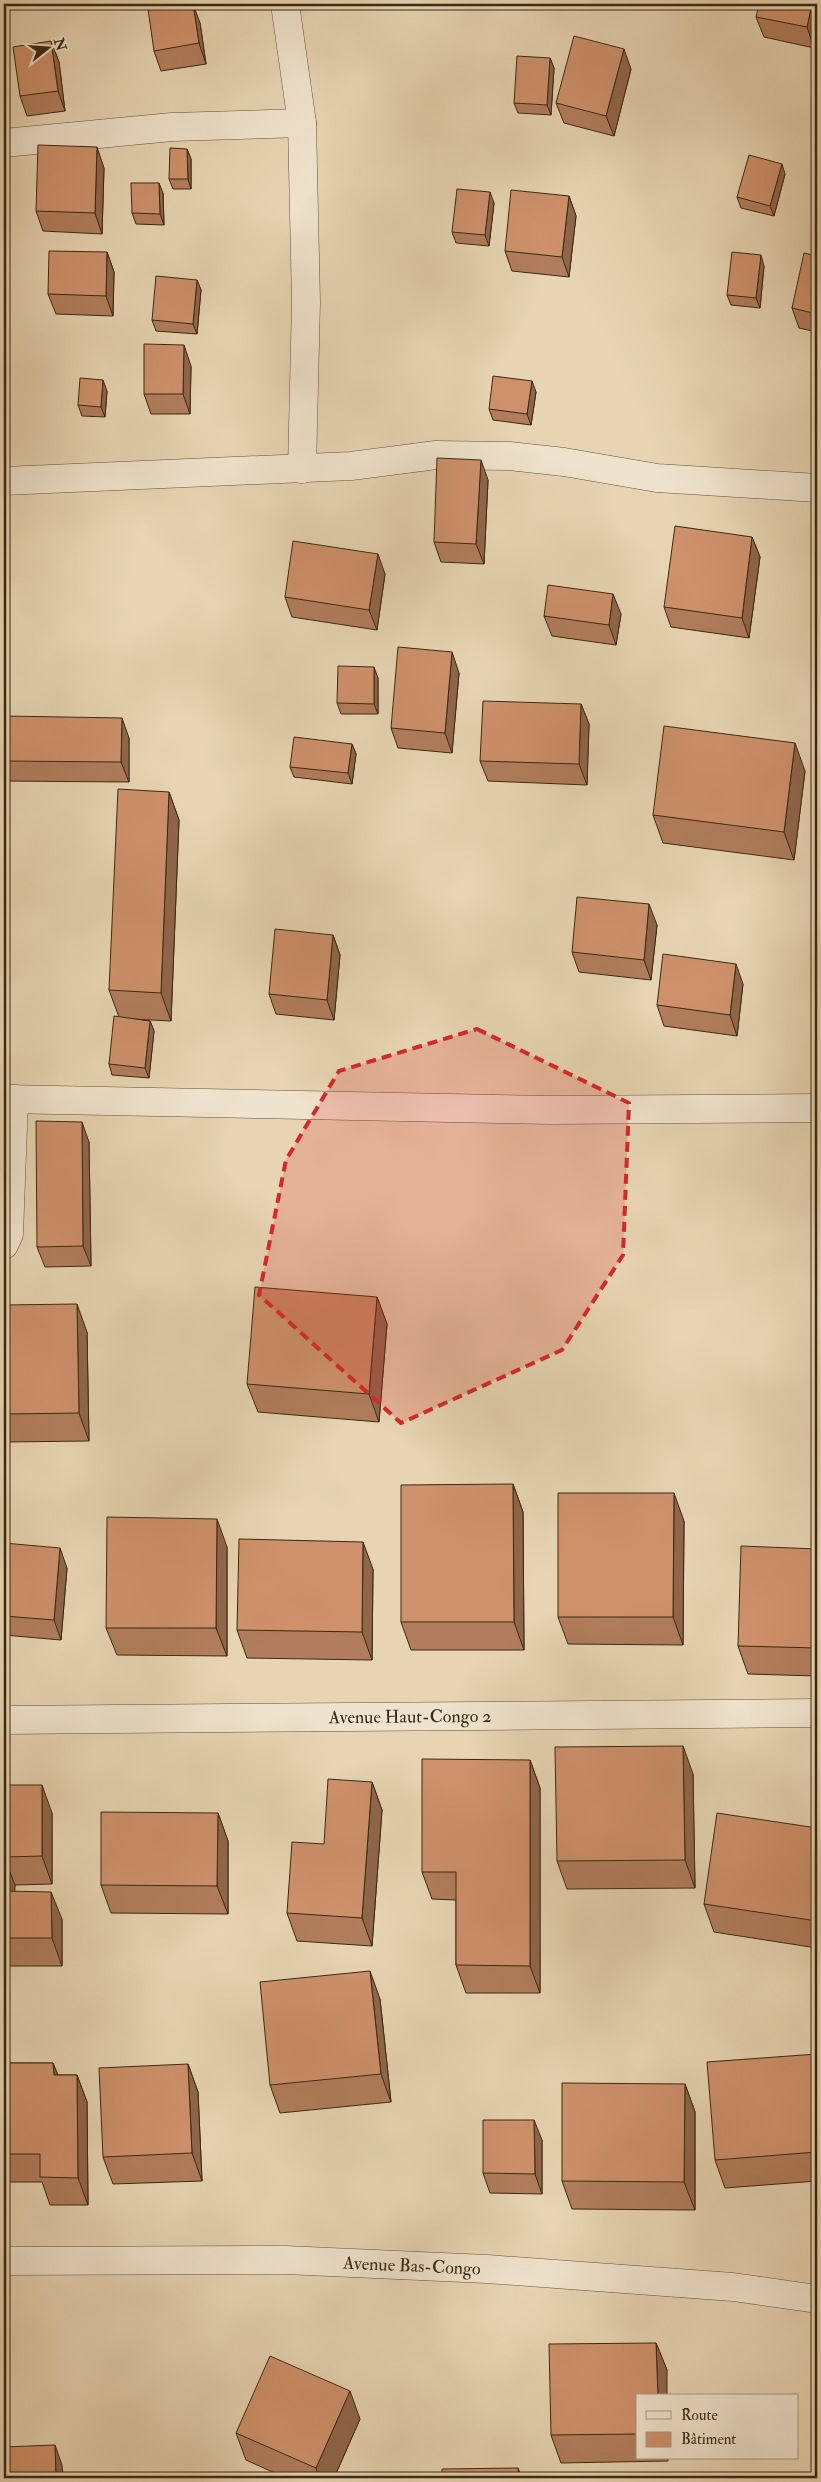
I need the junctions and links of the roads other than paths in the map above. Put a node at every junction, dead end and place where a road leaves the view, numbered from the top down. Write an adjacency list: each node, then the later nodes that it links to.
1 (285, 4): 2 (street)
2 (302, 123): 3 (street); 4 (street)
3 (4, 143)
4 (302, 469): 5 (street); 6 (street)
5 (4, 481)
6 (817, 488)
7 (9, 1099): 8 (street); 9 (street)
8 (817, 1108)
9 (4, 1245)
10 (817, 1712): 11 (street, Avenue Haut-Congo 2)
11 (4, 1720)
12 (4, 2261): 13 (street, Avenue Bas-Congo)
13 (817, 2299)

